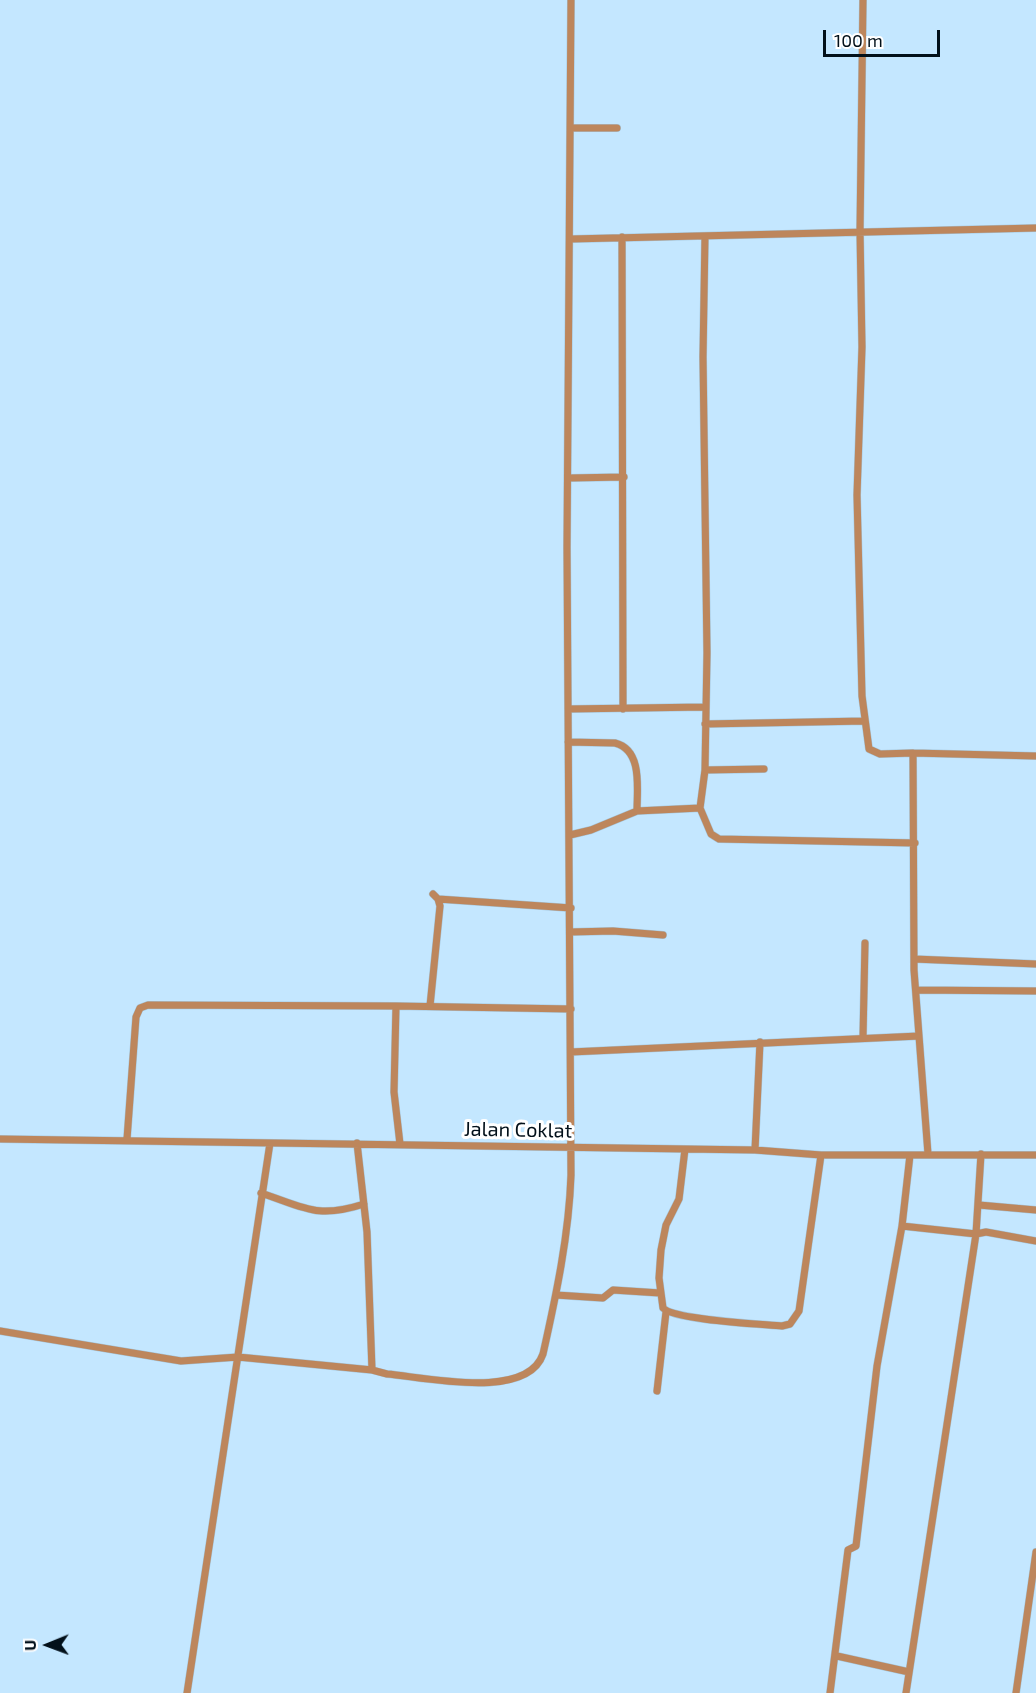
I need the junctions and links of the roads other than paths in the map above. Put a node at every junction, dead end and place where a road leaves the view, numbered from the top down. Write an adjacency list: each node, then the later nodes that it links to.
1 (571, 0): 3 (street)
2 (863, 0): 6 (street)
3 (570, 128): 4 (street); 9 (street)
4 (617, 128)
5 (1036, 228): 6 (street)
6 (860, 231): 7 (street); 15 (street)
7 (705, 236): 8 (street); 12 (street)
8 (622, 237): 9 (street); 10 (street)
9 (571, 239): 11 (street)
10 (624, 477): 11 (street); 14 (street)
11 (569, 478): 13 (street)
12 (705, 707): 14 (street); 16 (street)
13 (568, 709): 14 (street); 17 (street)
14 (623, 709)
15 (865, 721): 16 (street); 18 (street)
16 (705, 724): 21 (street)
17 (568, 742): 23 (street); 24 (street)
18 (913, 753): 19 (street); 25 (street)
19 (1036, 756)
20 (764, 769): 21 (street)
21 (705, 770): 22 (street)
22 (700, 808): 23 (street); 25 (street)
23 (637, 811): 24 (street)
24 (570, 835): 26 (street)
25 (915, 843): 30 (street)
26 (571, 908): 27 (street); 35 (street)
27 (570, 932): 28 (street); 36 (street)
28 (663, 935)
29 (865, 943): 37 (street)
30 (914, 959): 31 (street); 32 (street)
31 (1036, 964)
32 (916, 990): 33 (street); 38 (street)
33 (1036, 991)
34 (396, 1006): 35 (street); 42 (street); 45 (street)
35 (430, 1006): 36 (street)
36 (571, 1009): 40 (street)
37 (863, 1036): 38 (street); 39 (street)
38 (919, 1036): 49 (street)
39 (760, 1042): 40 (street); 48 (street)
40 (571, 1052): 46 (street)
41 (0, 1139): 42 (street, Jalan Coklat)
42 (127, 1139): 43 (street, Jalan Coklat)
43 (270, 1143): 44 (street, Jalan Coklat); 54 (street)
44 (357, 1143): 45 (street, Jalan Coklat); 55 (street)
45 (400, 1144): 46 (street, Jalan Coklat)
46 (570, 1148): 47 (street, Jalan Coklat); 62 (street)
47 (685, 1149): 48 (street, Jalan Coklat); 61 (street)
48 (755, 1150): 51 (street, Jalan Coklat)
49 (928, 1154): 50 (street, Jalan Coklat); 52 (street, Jalan Coklat)
50 (981, 1154): 53 (street, Jalan Coklat); 56 (street)
51 (821, 1155): 52 (street, Jalan Coklat); 63 (street)
52 (910, 1155): 58 (street)
53 (1036, 1155)
54 (261, 1193): 55 (street); 65 (street)
55 (364, 1204): 66 (street)
56 (979, 1205): 57 (street); 59 (street)
57 (1036, 1210)
58 (905, 1227): 59 (street); 69 (street)
59 (976, 1234): 60 (street); 70 (street)
60 (1036, 1241)
61 (660, 1293): 62 (street); 63 (street)
62 (556, 1295): 66 (street)
63 (666, 1312): 67 (street)
64 (0, 1330): 65 (street)
65 (238, 1357): 66 (street); 71 (street)
66 (372, 1370)
67 (657, 1391)
68 (1036, 1552): 74 (street)
69 (837, 1656): 70 (street); 72 (street)
70 (909, 1672): 73 (street)
71 (187, 1693)
72 (830, 1693)
73 (906, 1693)
74 (1016, 1693)

